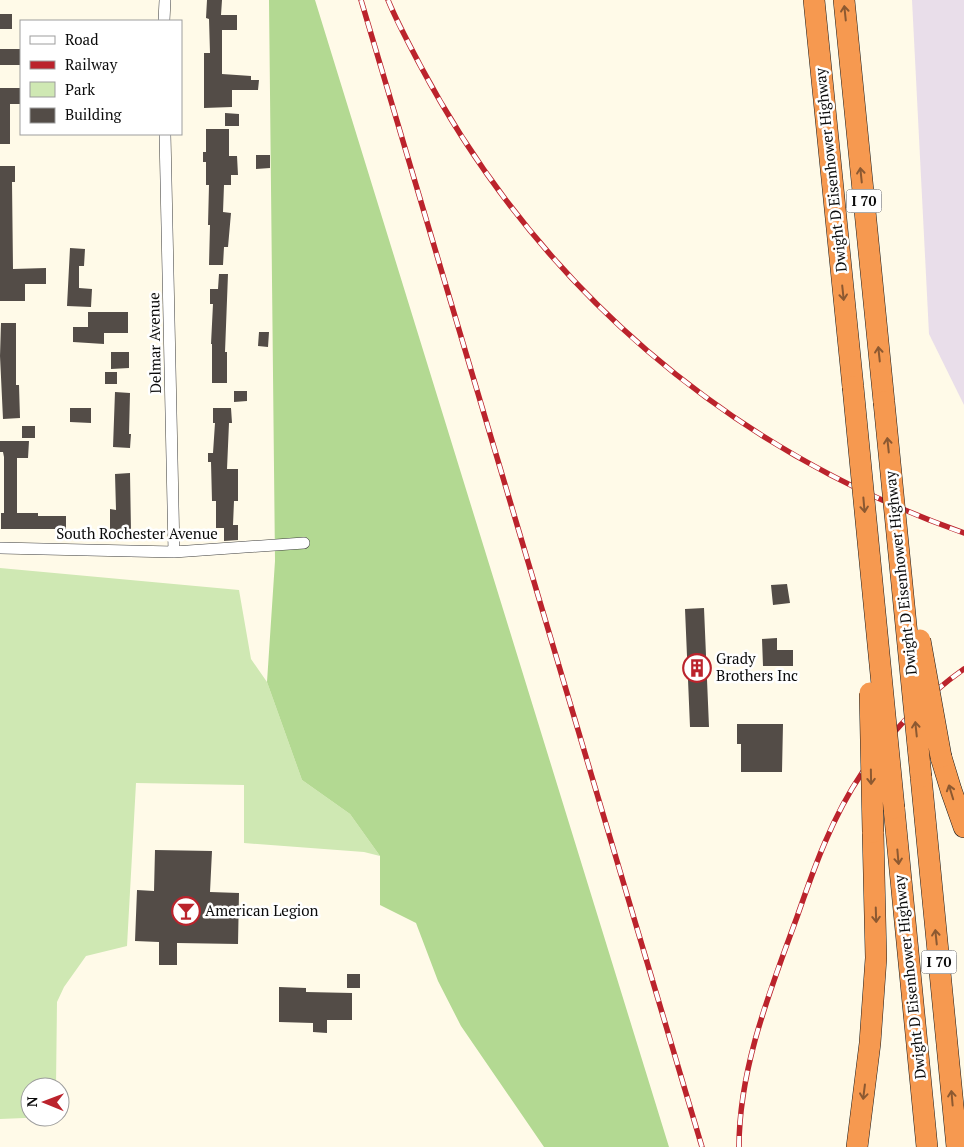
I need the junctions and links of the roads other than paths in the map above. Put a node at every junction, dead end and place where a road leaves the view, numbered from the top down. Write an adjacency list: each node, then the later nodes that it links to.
1 (165, 0): 4 (street)
2 (814, 0): 7 (highway, Dwight D Eisenhower Highway / I 70, one-way to 7, bridge)
3 (844, 0): 6 (highway, Dwight D Eisenhower Highway / I 70, one-way to 3, bridge)
4 (164, 20)
5 (165, 135): 10 (street, Delmar Avenue)
6 (896, 522): 11 (highway, one-way to 6, bridge); 14 (highway, Dwight D Eisenhower Highway / I 70, one-way to 6, bridge)
7 (867, 535): 12 (highway, one-way to 12, bridge); 13 (highway, Dwight D Eisenhower Highway / I 70, one-way to 13, bridge)
8 (304, 543): 10 (street, South Rochester Avenue)
9 (0, 548): 10 (street, South Rochester Avenue)
10 (174, 552)
11 (964, 827)
12 (857, 1147)
13 (927, 1147)
14 (956, 1147)

